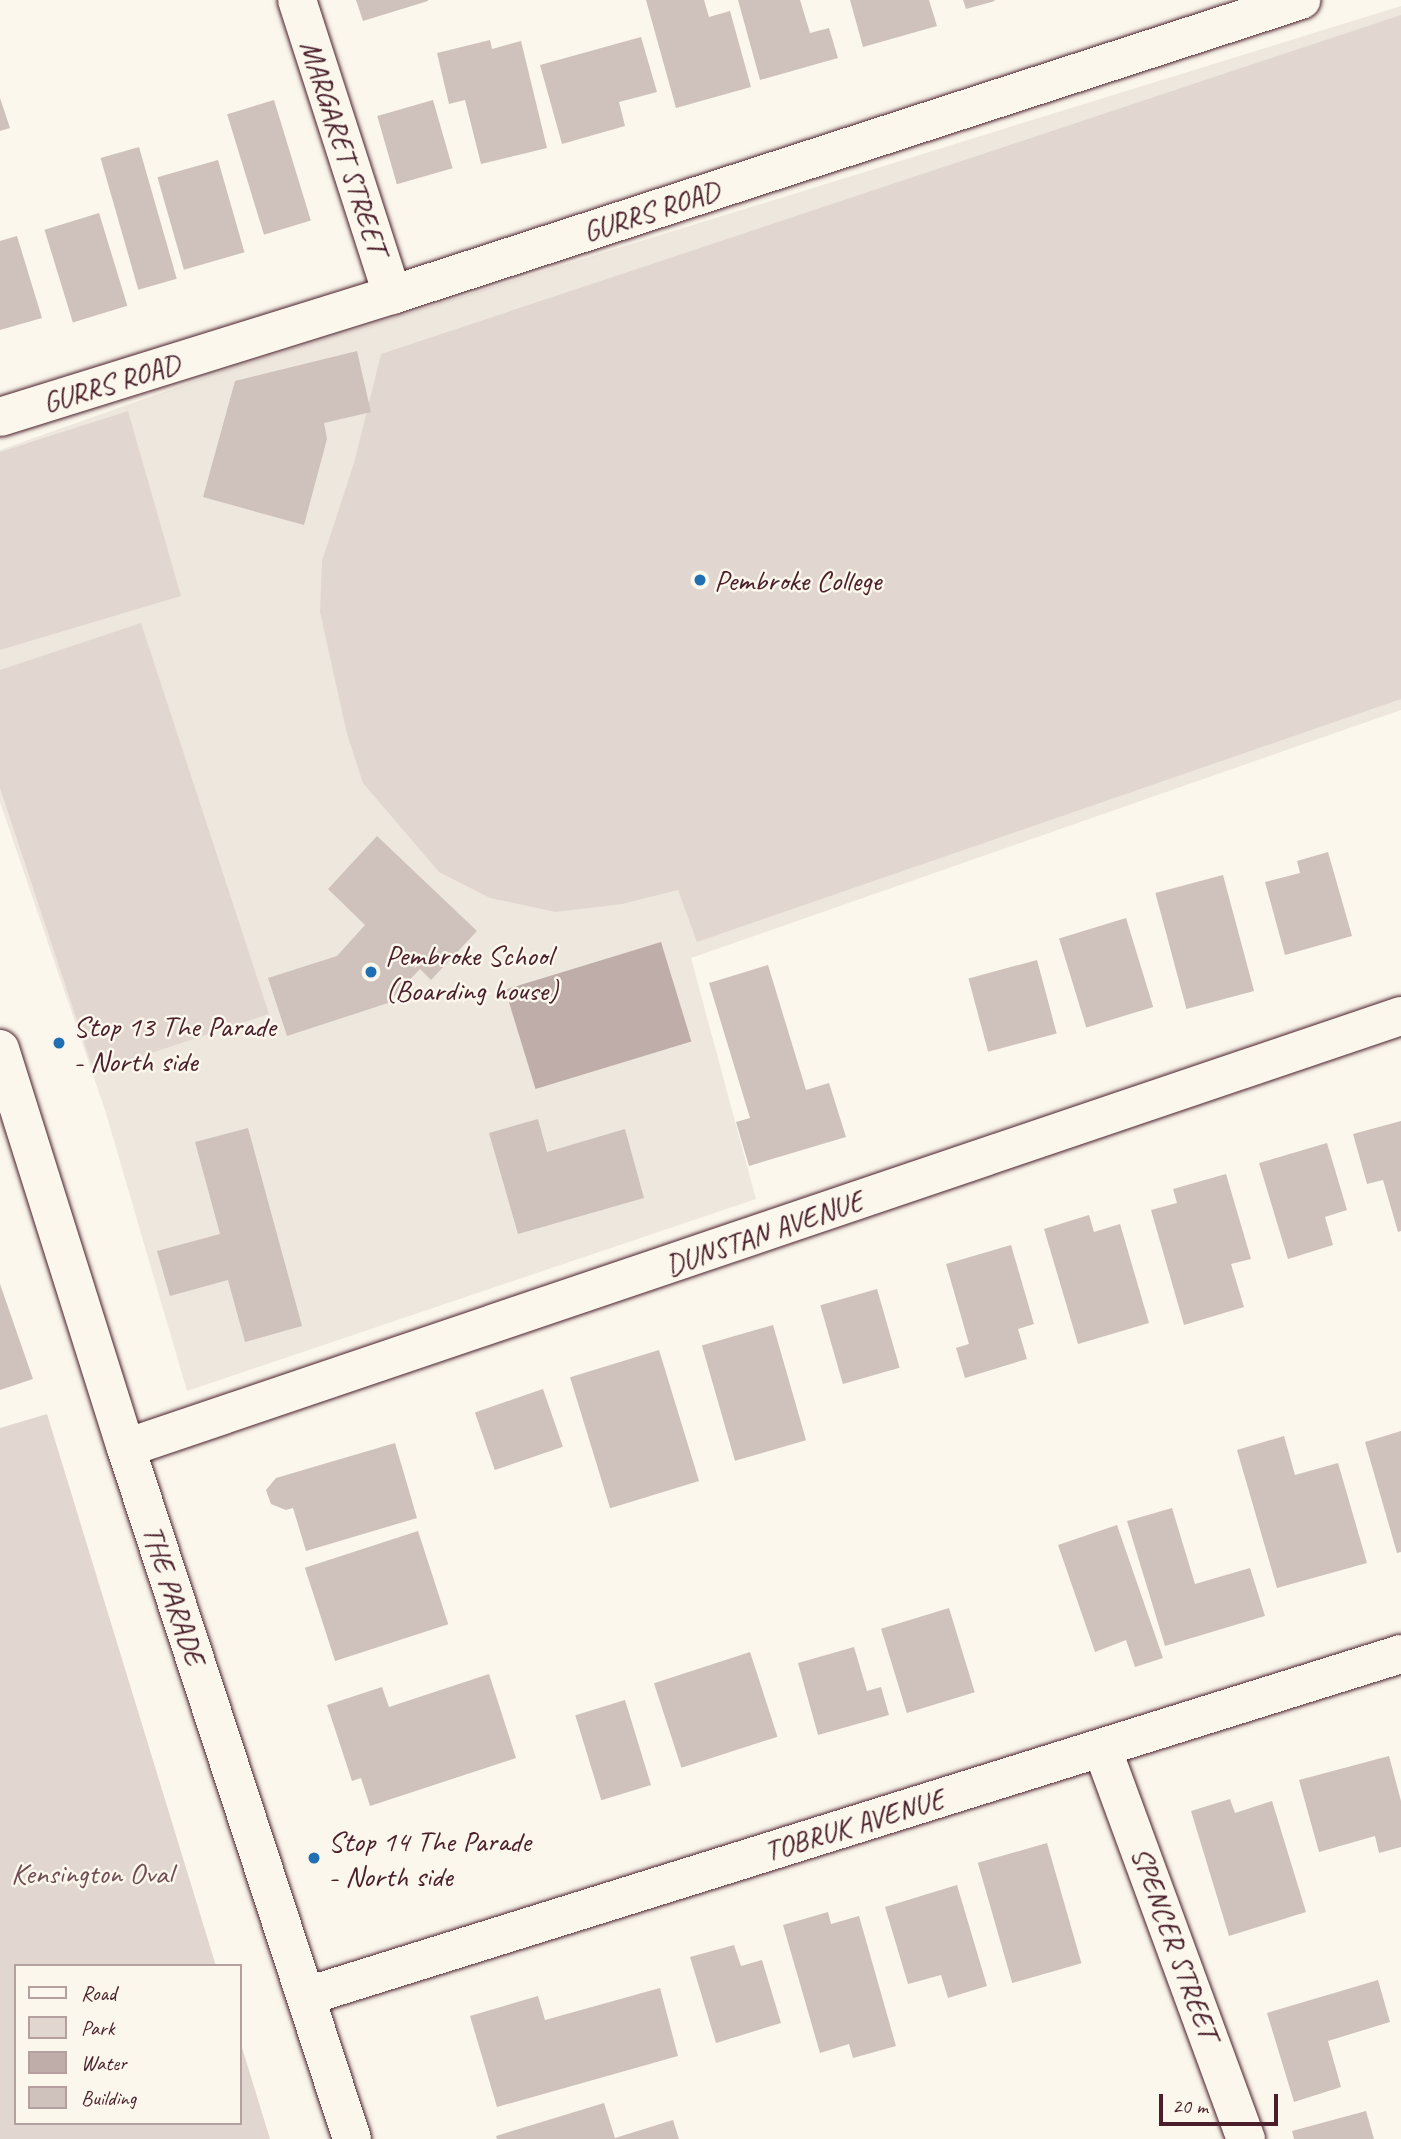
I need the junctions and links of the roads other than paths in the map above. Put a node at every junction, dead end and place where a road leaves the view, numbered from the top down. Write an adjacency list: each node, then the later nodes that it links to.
1 (297, 0): 3 (street, MARGARET STREET)
2 (1301, 0): 3 (street, GURRS ROAD)
3 (392, 295): 4 (street, GURRS ROAD)
4 (0, 417)
5 (1401, 1016): 7 (street, DUNSTAN AVENUE)
6 (0, 1049): 7 (street, THE PARADE)
7 (126, 1448): 10 (street, THE PARADE)
8 (1401, 1654): 9 (street, TOBRUK AVENUE)
9 (1102, 1748): 10 (street, TOBRUK AVENUE); 12 (street, SPENCER STREET)
10 (307, 1996): 11 (street, THE PARADE)
11 (352, 2139)
12 (1246, 2139)

